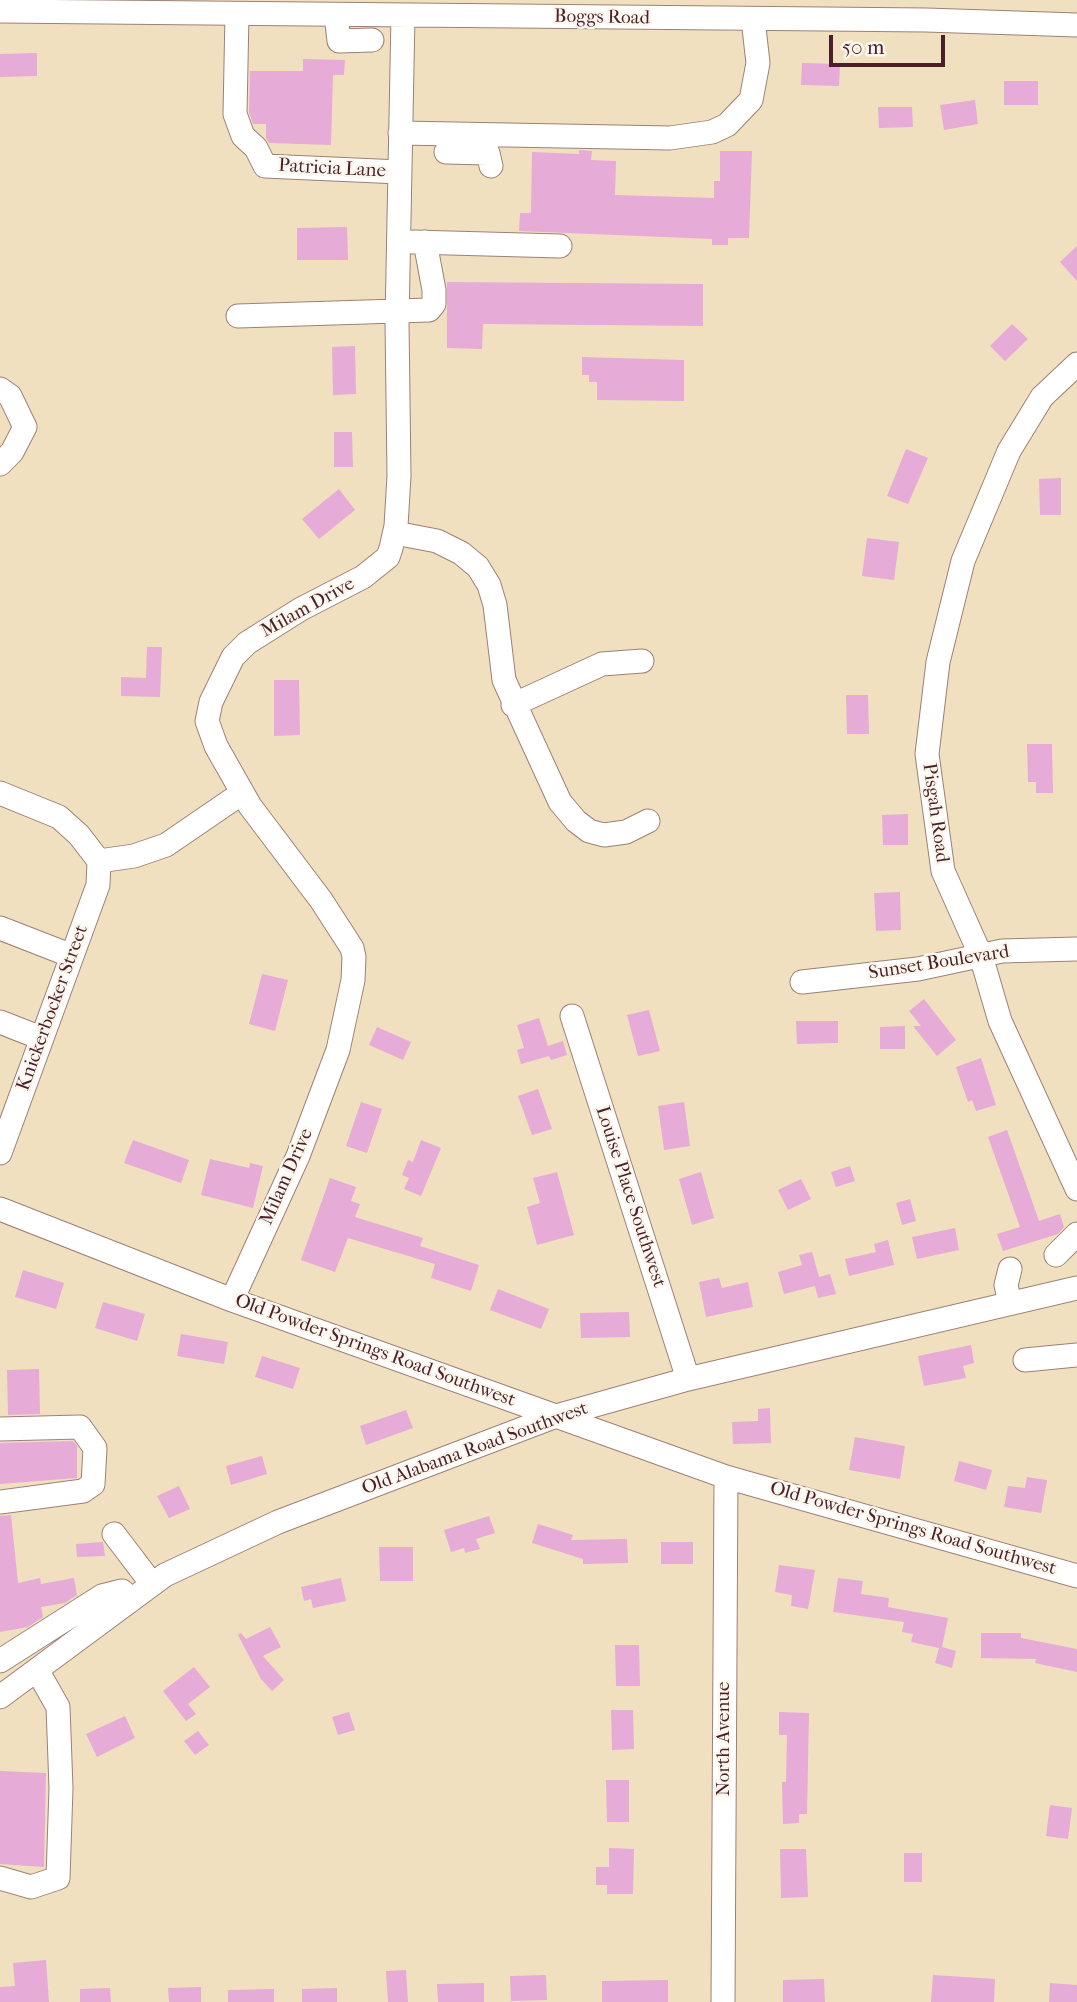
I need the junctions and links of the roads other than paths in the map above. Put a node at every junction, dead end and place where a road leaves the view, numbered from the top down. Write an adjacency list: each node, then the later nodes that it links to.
1 (601, 9): 6 (street, Boggs Road); 7 (street, Boggs Road)
2 (926, 10): 7 (street, Boggs Road); 8 (street, Boggs Road)
3 (0, 11): 4 (street, Boggs Road)
4 (237, 14): 5 (street, Boggs Road); 13 (street, Patricia Lane)
5 (337, 15): 6 (street, Boggs Road); 9 (street)
6 (403, 16): 10 (street, Milam Drive)
7 (753, 19): 10 (street)
8 (1077, 25)
9 (372, 40)
10 (400, 132): 13 (street, Milam Drive)
11 (446, 152): 12 (street)
12 (491, 166)
13 (400, 172): 14 (street, Milam Drive)
14 (400, 241): 15 (street); 17 (street, Milam Drive)
15 (425, 242): 16 (street); 17 (street)
16 (560, 246)
17 (398, 310): 18 (street); 22 (street, Milam Drive)
18 (238, 316)
19 (1077, 364): 32 (street, Pisgah Road)
20 (0, 389): 21 (street)
21 (0, 464)
22 (395, 533): 24 (street); 26 (street, Milam Drive)
23 (642, 660): 24 (street)
24 (513, 705): 27 (street)
25 (0, 793): 28 (street)
26 (242, 793): 28 (street); 44 (street, Milam Drive)
27 (648, 821)
28 (99, 862): 31 (street, Knickerbocker Street)
29 (0, 928): 31 (street)
30 (1077, 949): 32 (street, Sunset Boulevard)
31 (72, 956): 36 (street, Knickerbocker Street)
32 (981, 956): 33 (street, Sunset Boulevard); 38 (street, Pisgah Road)
33 (802, 982)
34 (572, 1016): 48 (street, Louise Place Southwest)
35 (0, 1023): 36 (street)
36 (41, 1038): 37 (street, Knickerbocker Street)
37 (0, 1153)
38 (1077, 1189)
39 (0, 1209): 44 (street, Old Powder Springs Road Southwest)
40 (1077, 1234): 41 (street)
41 (1056, 1255)
42 (1010, 1269): 45 (street)
43 (1077, 1288): 45 (street, Old Alabama Road Southwest)
44 (232, 1300): 49 (street, Old Powder Springs Road Southwest)
45 (1010, 1303): 48 (street, Old Alabama Road Southwest)
46 (1077, 1355): 47 (street)
47 (1025, 1360)
48 (688, 1379): 49 (street, Old Alabama Road Southwest)
49 (555, 1416): 51 (street, Old Powder Springs Road Southwest); 55 (street, Old Alabama Road Southwest)
50 (0, 1429): 52 (street)
51 (726, 1477): 54 (street, Old Powder Springs Road Southwest); 61 (street, North Avenue)
52 (0, 1502)
53 (114, 1534): 55 (street)
54 (1077, 1576)
55 (152, 1584): 56 (street, Old Alabama Road Southwest)
56 (131, 1600): 57 (street); 58 (street, Old Alabama Road Southwest)
57 (0, 1661)
58 (37, 1670): 59 (street, Old Alabama Road Southwest); 60 (street)
59 (0, 1697)
60 (0, 1878)
61 (723, 2002)

